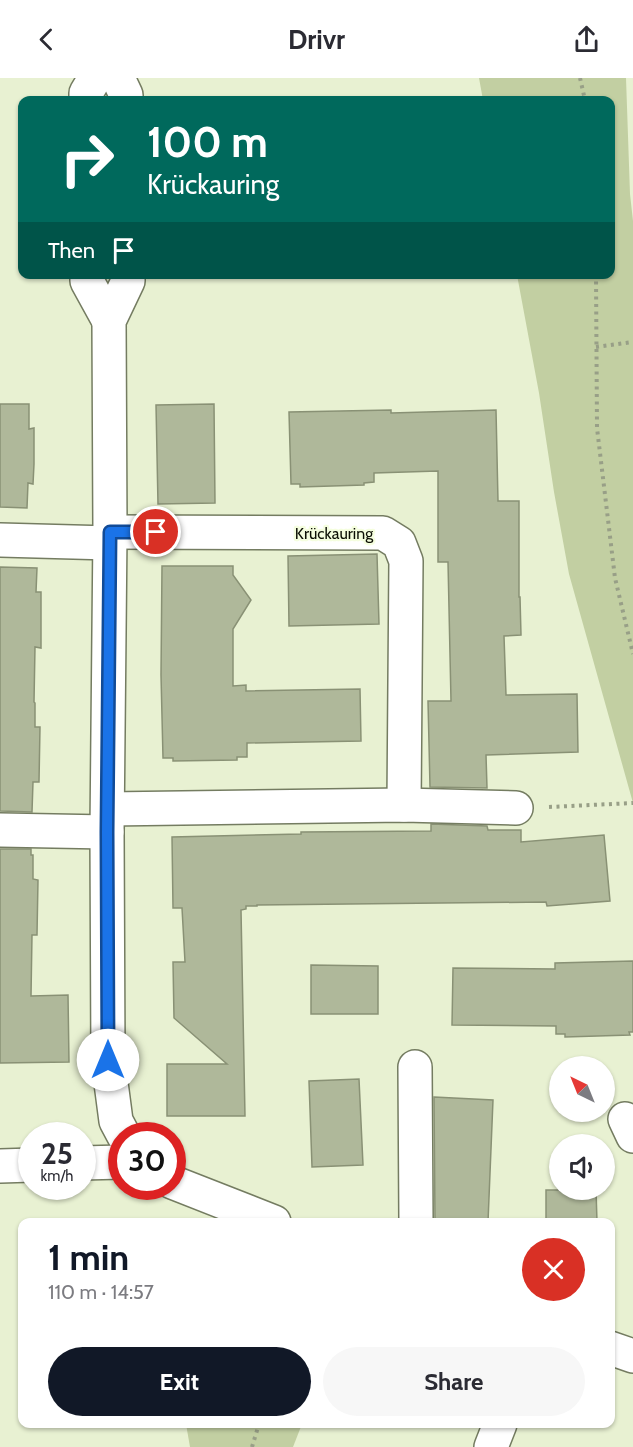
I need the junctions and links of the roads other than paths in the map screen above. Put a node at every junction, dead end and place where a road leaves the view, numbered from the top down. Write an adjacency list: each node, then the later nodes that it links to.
1 (95, 78): 3 (street)
2 (118, 78): 4 (street)
3 (86, 96)
4 (126, 96)
5 (87, 279): 7 (street)
6 (128, 279): 7 (street)
7 (109, 321): 8 (street)
8 (110, 537): 9 (street, Krückauring); 10 (street, Krückauring); 12 (street)
9 (0, 540)
10 (404, 805): 11 (street); 12 (street)
11 (516, 808)
12 (108, 820): 13 (street); 15 (street)
13 (0, 830)
14 (415, 1067): 20 (street)
15 (117, 1122)
16 (18, 1165): 17 (street)
17 (0, 1166)
18 (186, 1187): 19 (street)
19 (264, 1218)
20 (416, 1218)
21 (615, 1350): 22 (street)
22 (633, 1356)
23 (498, 1428): 24 (street)
24 (491, 1447)

